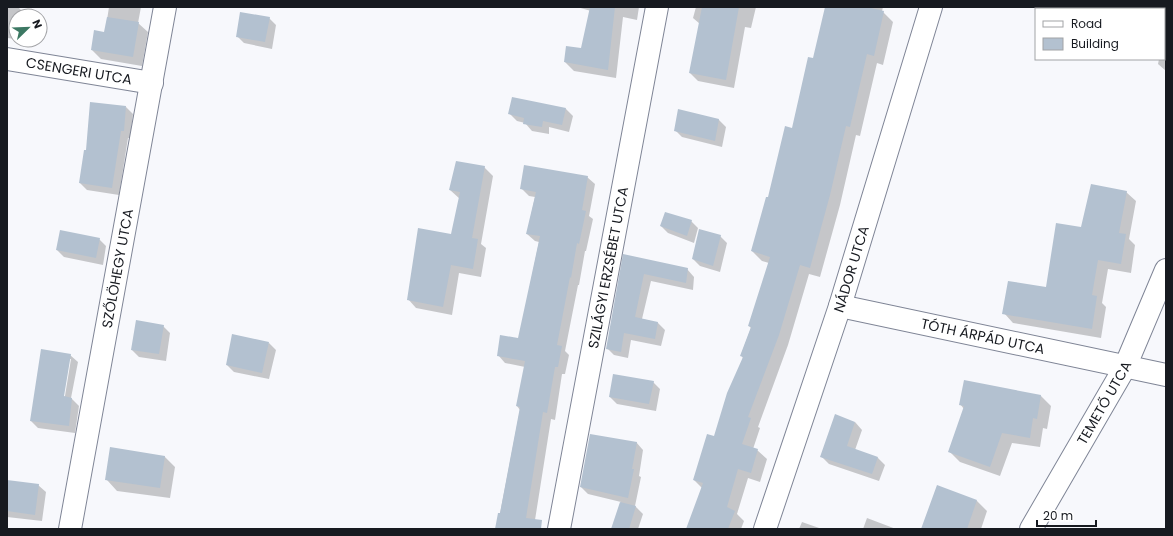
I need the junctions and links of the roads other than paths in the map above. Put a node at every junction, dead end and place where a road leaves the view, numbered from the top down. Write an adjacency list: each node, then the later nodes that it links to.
1 (165, 7): 5 (street, SZŐLÖHEGY UTCA)
2 (656, 7): 11 (street, SZILÁGYI ERZSÉBET UTCA)
3 (931, 7): 7 (street, NÁDOR UTCA)
4 (7, 60): 5 (street, CSENGERI UTCA)
5 (152, 83): 10 (street, SZŐLÖHEGY UTCA)
6 (1166, 270): 8 (street, TEMETŐ UTCA)
7 (840, 306): 8 (street, TÓTH ÁRPÁD UTCA); 12 (street, NÁDOR UTCA)
8 (1125, 367): 9 (street, TÓTH ÁRPÁD UTCA); 13 (street, TEMETŐ UTCA)
9 (1166, 375)
10 (70, 529)
11 (559, 529)
12 (766, 529)
13 (1031, 529)

